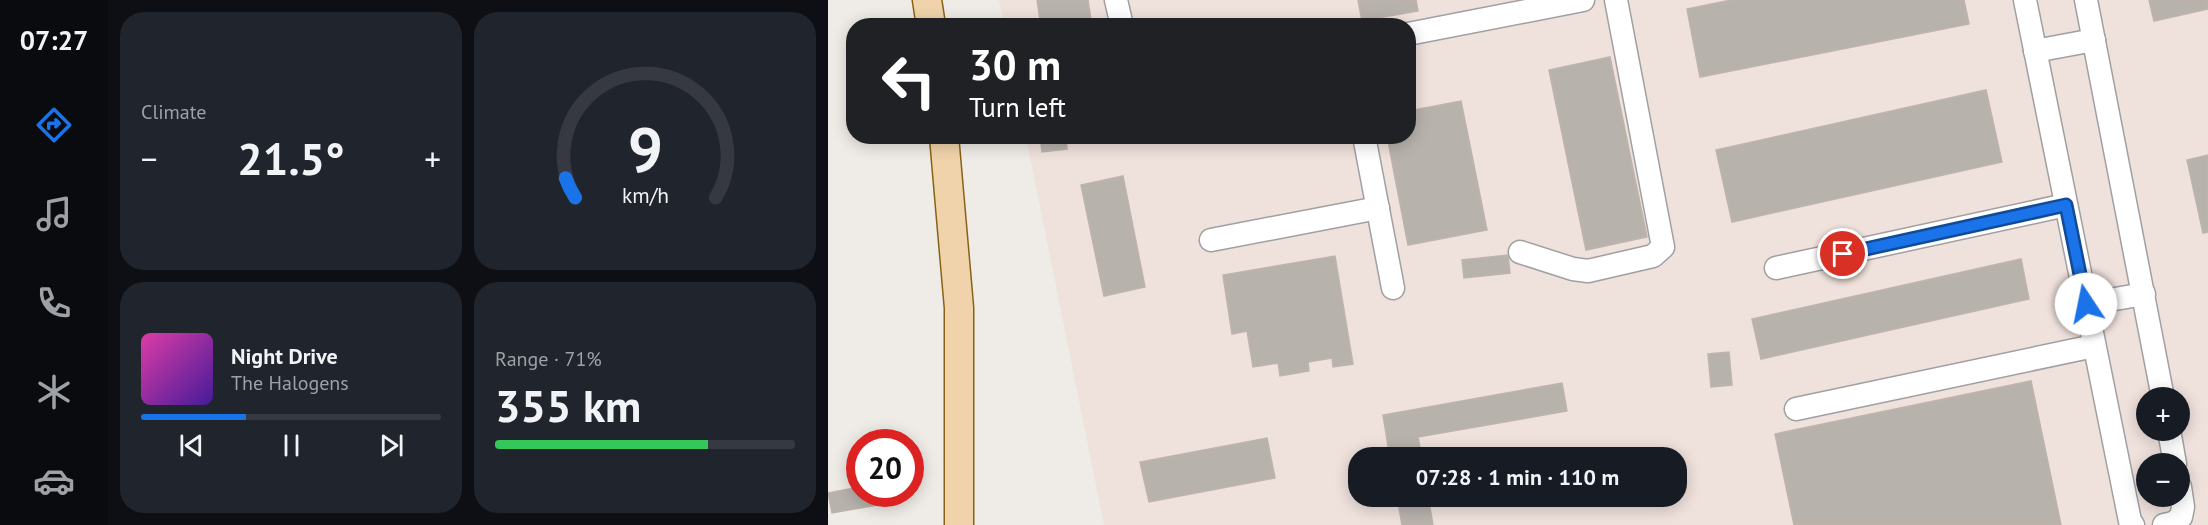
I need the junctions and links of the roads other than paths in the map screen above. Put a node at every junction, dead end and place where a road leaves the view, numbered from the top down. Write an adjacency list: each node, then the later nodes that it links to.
1 (927, 0): 8 (main road)
2 (1116, 0): 9 (lane)
3 (1583, 0): 7 (lane)
4 (1616, 0): 18 (lane)
5 (2025, 0): 12 (lane)
6 (2086, 0): 11 (lane)
7 (1484, 9): 10 (lane)
8 (930, 18)
9 (1120, 18)
10 (1416, 31)
11 (2094, 40): 12 (lane); 21 (lane)
12 (2035, 51): 15 (lane)
13 (945, 144): 28 (main road)
14 (1366, 144): 16 (lane)
15 (2066, 205): 19 (lane); 22 (lane)
16 (1378, 208): 17 (lane); 20 (lane)
17 (1210, 240)
18 (1520, 252)
19 (1776, 268)
20 (1393, 288)
21 (2144, 294): 22 (lane); 24 (lane)
22 (2086, 304): 23 (lane)
23 (2094, 346): 25 (lane); 27 (lane)
24 (2161, 387)
25 (1796, 409)
26 (2183, 507): 29 (lane)
27 (2128, 524)
28 (959, 525)
29 (2164, 525)

